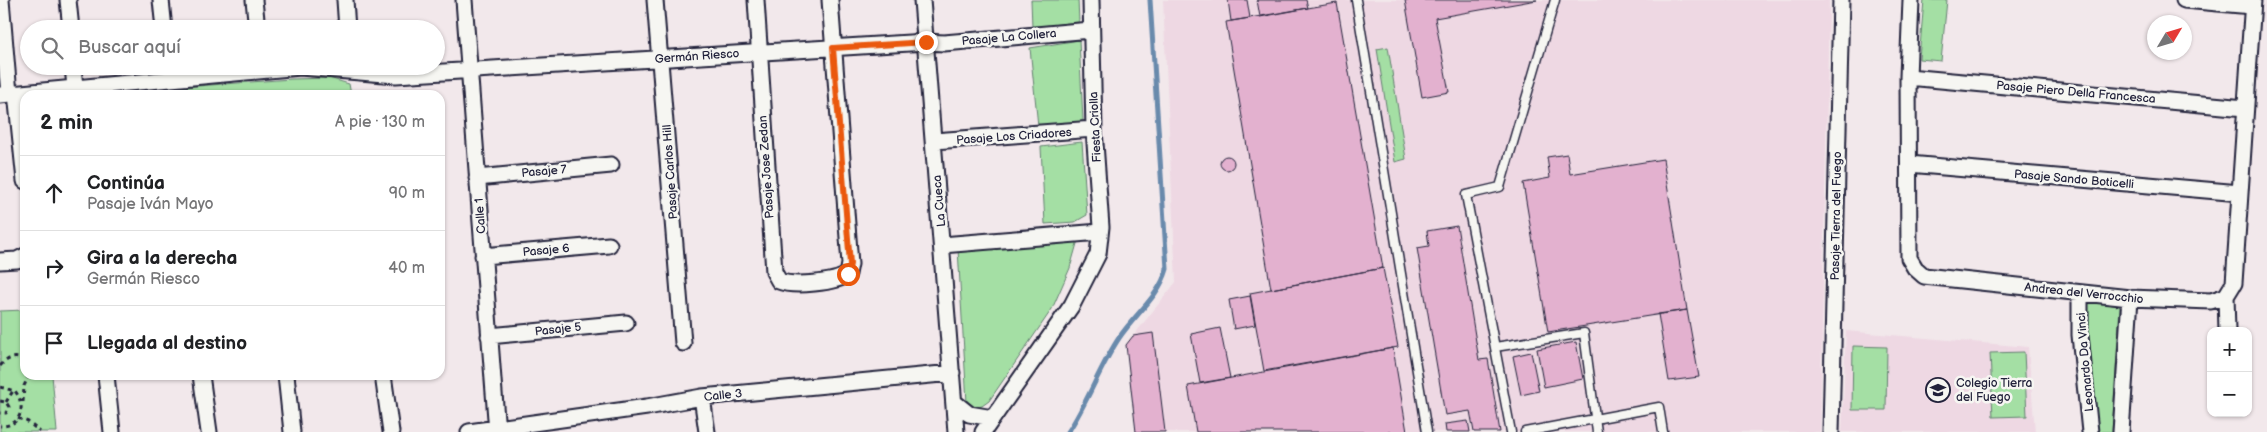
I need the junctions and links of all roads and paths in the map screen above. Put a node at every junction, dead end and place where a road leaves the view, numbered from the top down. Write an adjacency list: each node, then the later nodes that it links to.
1 (1, 0): 34 (street)
2 (68, 0): 18 (street)
3 (161, 0): 19 (street)
4 (254, 0): 20 (street)
5 (344, 0): 21 (street)
6 (464, 0): 27 (street, Calle 1)
7 (655, 0): 26 (street, Pasaje Carlos Hill)
8 (756, 0): 25 (street, Pasaje Jose Zedan)
9 (830, 0): 24 (street)
10 (922, 0): 23 (street, La Cueca)
11 (1091, 0): 22 (street, Fiesta Criolla)
12 (1356, 0): 87 (lane)
13 (1555, 0): 56 (lane)
14 (1841, 0): 92 (street, Pasaje Tierra del Fuego)
15 (1911, 0): 31 (street, Andrea del Verrocchio)
16 (2184, 0): 17 (street)
17 (2252, 3): 35 (street)
18 (69, 20)
19 (163, 20)
20 (256, 20)
21 (346, 20)
22 (1091, 30): 23 (street, Pasaje La Collera); 36 (street, Fiesta Criolla)
23 (926, 42): 24 (street, Germán Riesco); 37 (street, La Cueca)
24 (833, 48): 25 (street, Germán Riesco); 25 (street, Pasaje Jose Zedan)
25 (758, 52): 26 (street, Germán Riesco)
26 (661, 59): 27 (street, Germán Riesco); 55 (street, Pasaje Carlos Hill)
27 (469, 71): 28 (street, Germán Riesco); 41 (street, Calle 1)
28 (445, 72)
29 (74, 75): 32 (street)
30 (156, 75): 32 (street, Germán Riesco)
31 (1908, 77): 35 (street, Pasaje Piero Della Francesca); 39 (street, Andrea del Verrocchio)
32 (75, 88): 33 (street, Germán Riesco)
33 (53, 90)
34 (8, 94): 38 (street)
35 (2245, 108): 42 (street)
36 (1094, 129): 37 (street, Pasaje Los Criadores); 43 (street, Fiesta Criolla)
37 (934, 142): 45 (street, La Cueca)
38 (20, 155)
39 (1909, 164): 42 (street, Pasaje Sando Boticelli); 49 (street, Andrea del Verrocchio)
40 (611, 165): 41 (street, Pasaje 7)
41 (477, 178): 46 (street, Calle 1)
42 (2240, 193): 50 (street)
43 (1100, 232): 45 (street); 74 (street, Fiesta Criolla)
44 (609, 245): 46 (street, Pasaje 6)
45 (942, 245): 59 (street, La Cueca)
46 (483, 256): 54 (street, Calle 1)
47 (20, 258): 48 (street)
48 (0, 262)
49 (2080, 293): 51 (street, Andrea del Verrocchio); 93 (street, Leonardo Da Vinci)
50 (2226, 296): 51 (street, Andrea del Verrocchio); 53 (street)
51 (2130, 298): 94 (street)
52 (626, 323): 54 (street, Pasaje 5)
53 (2227, 327)
54 (489, 336): 77 (street, Calle 1)
55 (683, 343)
56 (1495, 347): 75 (lane); 88 (lane)
57 (20, 358): 58 (path)
58 (0, 366)
59 (952, 373): 67 (street, Calle 3); 70 (street, La Cueca)
60 (27, 380): 71 (path)
61 (107, 380): 79 (street)
62 (202, 380): 80 (street)
63 (287, 380): 81 (street)
64 (384, 380): 82 (street)
65 (0, 387): 66 (path)
66 (13, 391): 69 (path); 71 (path)
67 (702, 397): 77 (street, Calle 3); 84 (street)
68 (0, 401): 69 (path)
69 (6, 402): 72 (path)
70 (954, 402): 74 (street); 85 (street, La Cueca)
71 (22, 408): 73 (path)
72 (0, 413)
73 (18, 418): 76 (path); 78 (path)
74 (993, 418): 86 (street)
75 (1596, 419): 89 (lane); 90 (lane); 91 (lane)
76 (0, 426)
77 (496, 431): 83 (street, Calle 3)
78 (40, 432)
79 (112, 432)
80 (208, 432)
81 (292, 432)
82 (391, 432)
83 (469, 432)
84 (707, 432)
85 (956, 432)
86 (983, 432)
87 (1427, 432)
88 (1511, 432)
89 (1525, 432)
90 (1597, 432)
91 (1663, 432)
92 (1831, 432)
93 (2090, 432)
94 (2121, 432)

